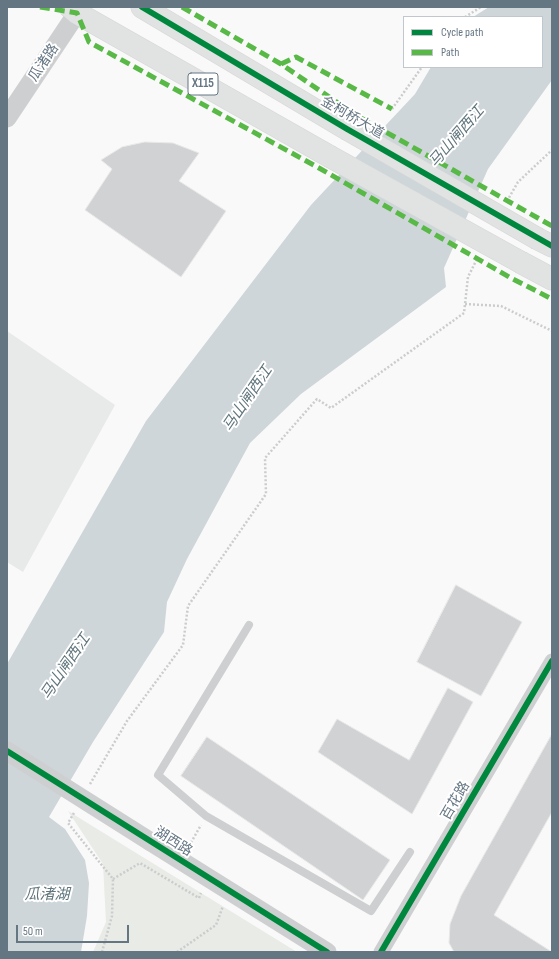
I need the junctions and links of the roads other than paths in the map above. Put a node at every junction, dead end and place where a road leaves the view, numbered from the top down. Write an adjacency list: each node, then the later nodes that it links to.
1 (142, 7): 4 (main road, 金柯桥大道 / X115, bridge)
2 (76, 9): 3 (street, 瓜渚路); 5 (main road, X115, bridge)
3 (7, 118)
4 (545, 242)
5 (552, 279)
6 (249, 626): 9 (lane)
7 (552, 661): 11 (street, 百花路)
8 (7, 751): 10 (street, 湖西路, bridge)
9 (410, 852)
10 (327, 952)
11 (381, 952)

